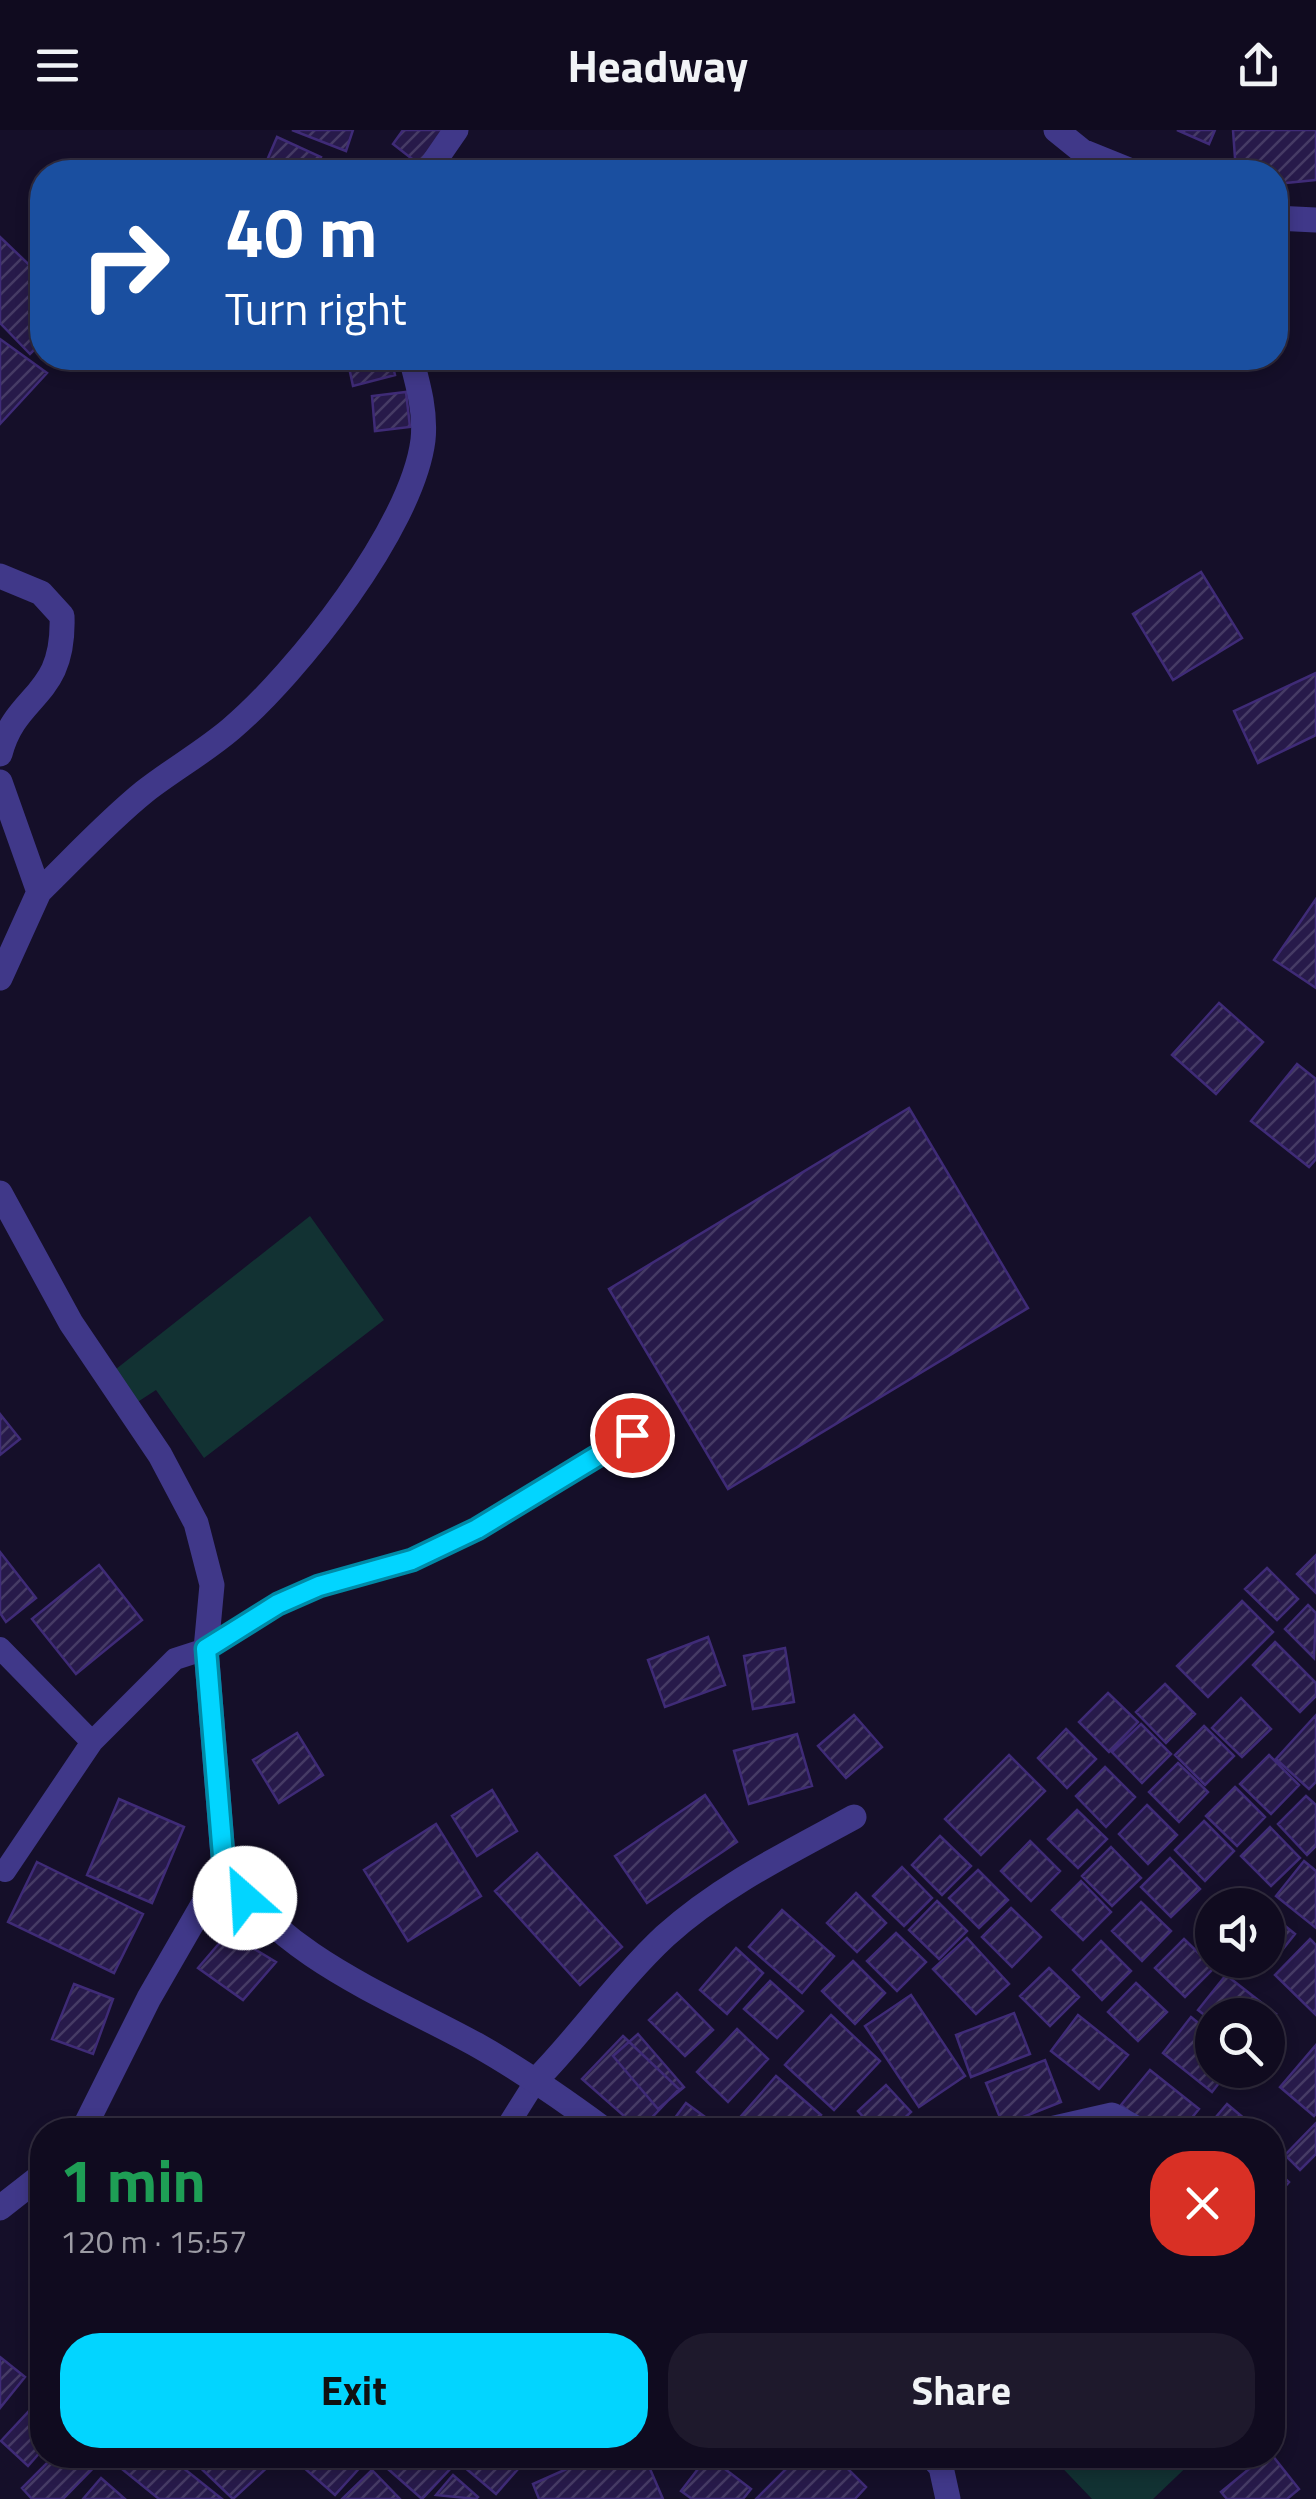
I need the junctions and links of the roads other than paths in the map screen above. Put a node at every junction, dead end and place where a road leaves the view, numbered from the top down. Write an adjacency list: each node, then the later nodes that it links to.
1 (456, 130): 3 (street)
2 (1056, 130): 4 (street)
3 (435, 160)
4 (1104, 160)
5 (1288, 219): 6 (street)
6 (1316, 220)
7 (414, 370): 11 (street)
8 (0, 576): 9 (street)
9 (0, 754)
10 (0, 782): 11 (street)
11 (39, 892): 12 (street)
12 (0, 978)
13 (0, 1193): 16 (street)
14 (632, 1435): 16 (lane)
15 (0, 1648): 17 (lane)
16 (206, 1649): 17 (lane); 19 (street)
17 (92, 1742): 20 (lane)
18 (854, 1816): 21 (street)
19 (224, 1868): 21 (street); 22 (street)
20 (4, 1872)
21 (538, 2080): 23 (lane); 24 (street)
22 (88, 2118)
23 (513, 2118)
24 (588, 2118)
25 (30, 2184): 26 (street)
26 (0, 2208)
27 (941, 2468): 28 (street)
28 (951, 2497)

